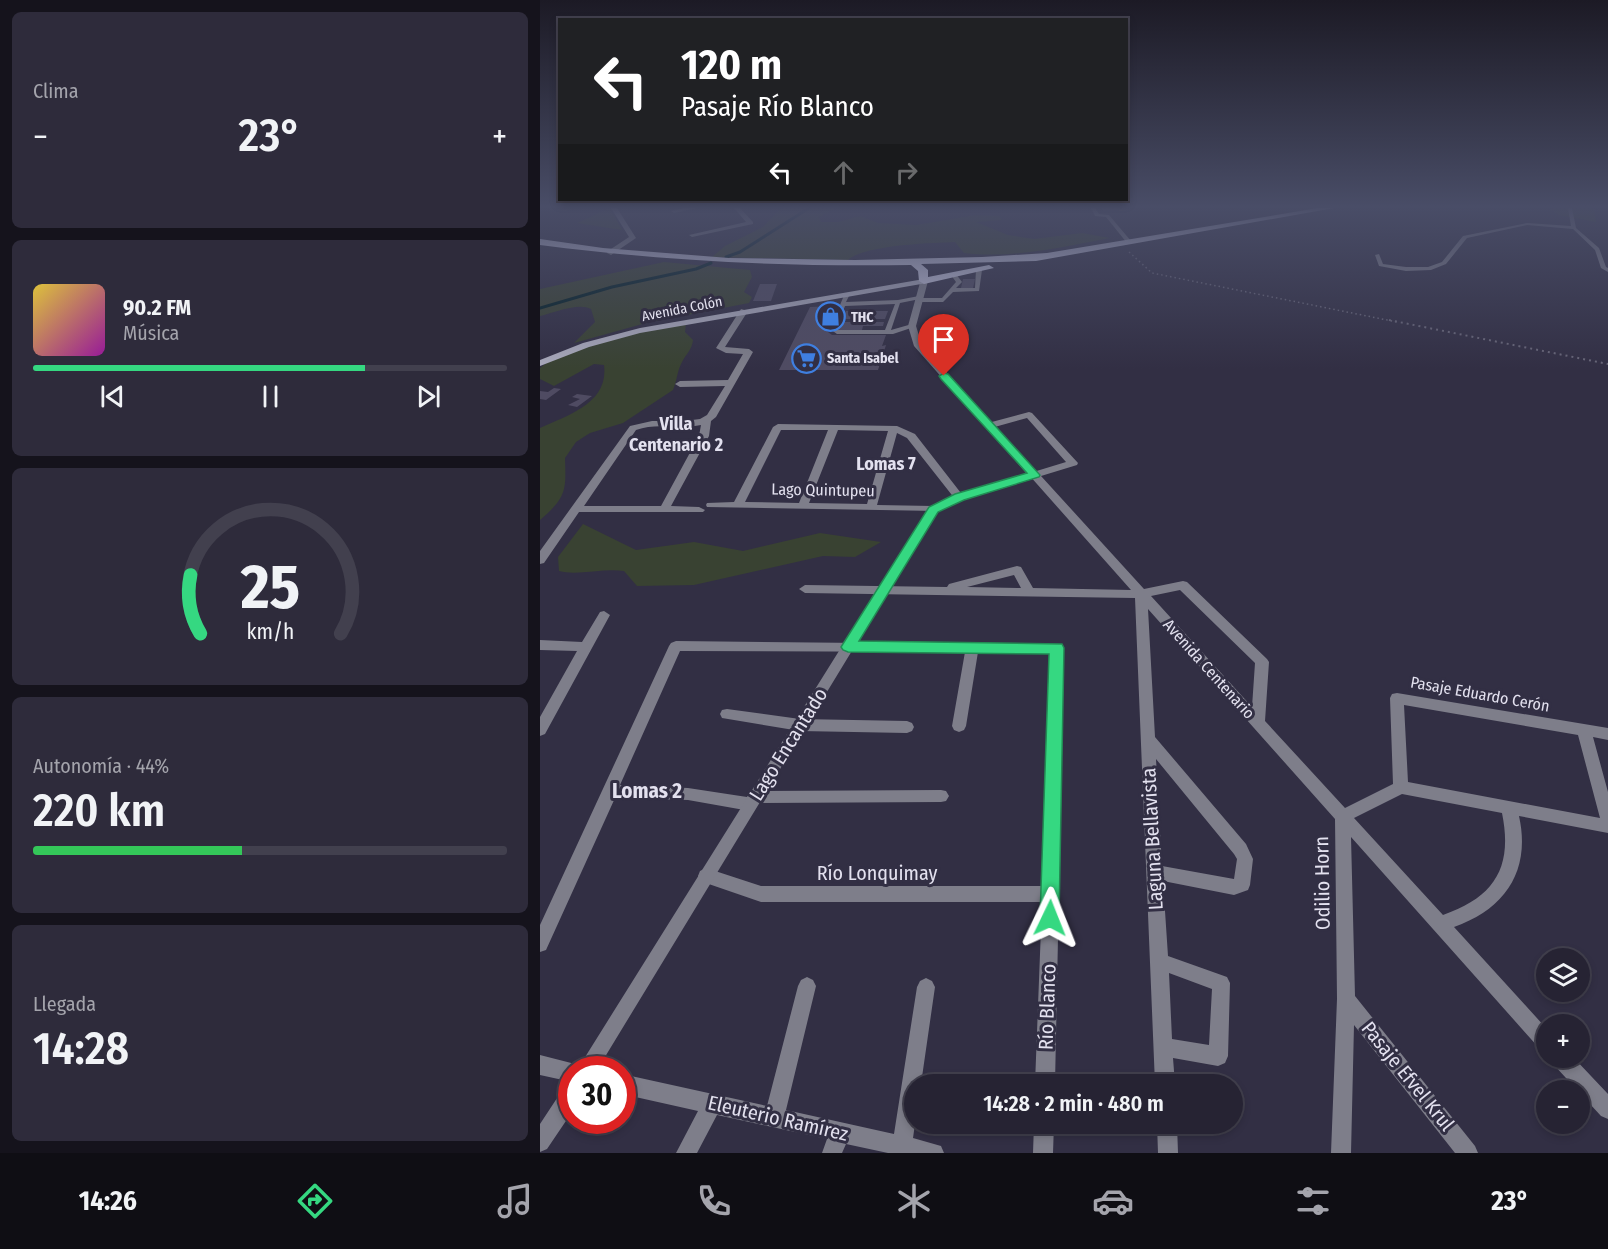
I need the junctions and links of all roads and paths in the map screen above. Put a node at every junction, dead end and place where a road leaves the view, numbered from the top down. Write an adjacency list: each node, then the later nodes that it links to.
1 (744, 262): 7 (main road)
2 (951, 262): 7 (main road)
3 (1018, 262): 8 (main road, Avenida Colón)
4 (1142, 262): 20 (path)
5 (1379, 262): 6 (lane)
6 (1445, 262)
7 (915, 264): 10 (main road)
8 (979, 270): 9 (main road, Avenida Colón); 11 (lane)
9 (954, 274): 10 (main road, Avenida Colón); 11 (lane)
10 (924, 280): 12 (main road, Avenida Colón); 13 (street)
11 (952, 290): 13 (lane)
12 (847, 294): 15 (lane); 16 (main road, Avenida Colón)
13 (919, 299): 14 (lane); 17 (street)
14 (898, 302): 15 (lane); 18 (lane)
15 (843, 304): 18 (lane)
16 (744, 311): 19 (main road, Avenida Colón); 21 (street)
17 (912, 326): 18 (lane); 24 (street, Avenida Centenario)
18 (887, 332)
19 (540, 363)
20 (1608, 364)
21 (730, 383): 22 (street); 23 (street)
22 (680, 384)
23 (706, 422): 33 (street); 35 (street)
24 (990, 425): 27 (street, Avenida Centenario); 27 (street)
25 (834, 427): 26 (street); 30 (street); 31 (street)
26 (894, 428): 28 (street); 32 (street)
27 (1034, 475): 28 (street); 42 (street, Avenida Centenario)
28 (960, 497): 34 (street)
29 (711, 504): 30 (street, Lago Quintupeu)
30 (738, 505): 31 (street, Lago Quintupeu)
31 (803, 506): 32 (street, Lago Quintupeu)
32 (871, 508): 34 (street, Lago Quintupeu)
33 (576, 509): 35 (street); 37 (street)
34 (933, 509): 39 (street, Lago Encantado)
35 (664, 510): 36 (street)
36 (699, 510)
37 (540, 560)
38 (805, 589): 39 (street)
39 (883, 591): 40 (street); 46 (street, Lago Encantado)
40 (936, 591): 41 (street); 41 (street)
41 (1029, 592): 42 (street)
42 (1141, 594): 49 (street, Avenida Centenario); 49 (street); 55 (street, Laguna Bellavista)
43 (604, 615): 45 (street)
44 (540, 645): 45 (street)
45 (586, 647): 53 (street)
46 (848, 647): 47 (street); 50 (street, Lago Encantado); 58 (street)
47 (972, 648): 51 (street); 67 (street, Río Blanco)
48 (727, 714): 50 (street)
49 (1258, 722): 62 (street, Avenida Centenario)
50 (800, 725): 52 (street); 60 (street, Lago Encantado)
51 (960, 726)
52 (907, 727)
53 (540, 730)
54 (1584, 730): 56 (street, Pasaje Eduardo Cerón); 57 (street, Pasaje Eduardo Cerón); 63 (street)
55 (1147, 737): 65 (street, Laguna Bellavista); 65 (street)
56 (1607, 737)
57 (1401, 787): 61 (street); 62 (street, Odilio Horn)
58 (610, 791): 60 (street); 69 (street)
59 (940, 796): 60 (street)
60 (753, 800): 66 (street, Lago Encantado)
61 (1509, 807): 64 (street); 68 (street)
62 (1343, 816): 68 (street, Avenida Centenario); 73 (street, Odilio Horn)
63 (1608, 820)
64 (1608, 826)
65 (1154, 872): 70 (street, Laguna Bellavista)
66 (706, 876): 67 (street, Río Lonquimay); 76 (street, Lago Encantado)
67 (1050, 894): 80 (street, Río Blanco)
68 (1440, 924): 74 (street, Avenida Centenario)
69 (540, 944)
70 (1158, 961): 75 (street, Laguna Bellavista); 75 (street)
71 (807, 986): 86 (street)
72 (926, 987): 91 (street)
73 (1346, 999): 97 (street, Odilio Horn); 98 (street, Pasaje Efvel Krul)
74 (1536, 1030)
75 (1163, 1047): 81 (street, Laguna Bellavista)
76 (595, 1056)
77 (540, 1065): 79 (street)
78 (1570, 1068): 84 (street)
79 (558, 1069)
80 (1045, 1074)
81 (1164, 1074)
82 (636, 1086): 83 (street, Eleuterio Ramírez)
83 (712, 1104): 86 (street, Eleuterio Ramírez); 92 (street)
84 (1608, 1109)
85 (558, 1114): 90 (street)
86 (774, 1118): 87 (street, Eleuterio Ramírez)
87 (840, 1132): 91 (street, Eleuterio Ramírez); 93 (street)
88 (1044, 1134): 95 (street)
89 (1167, 1134): 96 (street)
90 (540, 1142)
91 (902, 1146): 94 (street, Eleuterio Ramírez)
92 (686, 1153)
93 (832, 1153)
94 (934, 1153)
95 (1043, 1153)
96 (1168, 1153)
97 (1341, 1153)
98 (1468, 1153)

